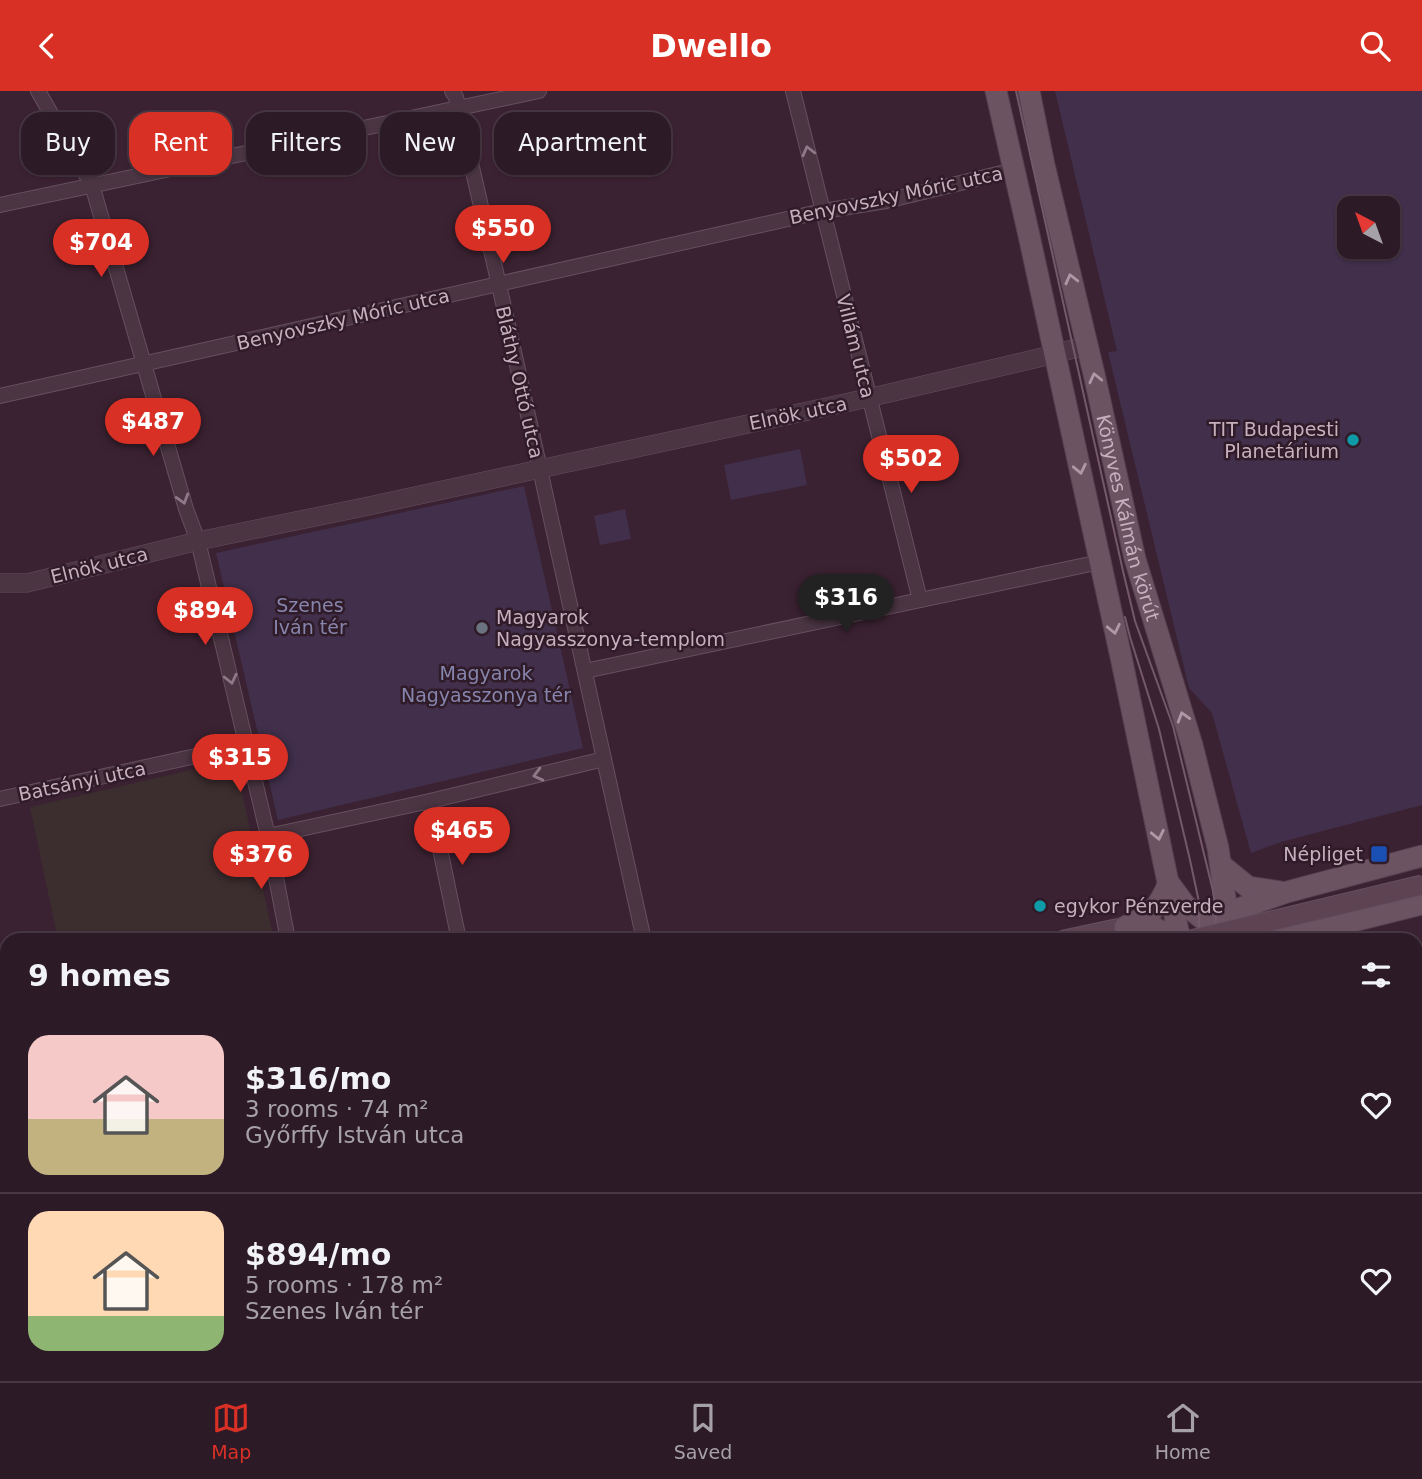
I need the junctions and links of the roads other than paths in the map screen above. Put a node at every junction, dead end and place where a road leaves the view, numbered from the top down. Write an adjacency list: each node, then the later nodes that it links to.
1 (38, 91): 9 (street)
2 (452, 91): 7 (street, Bláthy Ottó utca)
3 (539, 91): 7 (street)
4 (793, 91): 11 (street, Villám utca, one-way to 4)
5 (996, 91): 8 (main road, Könyves Kálmán körút)
6 (1029, 91): 13 (main road, Könyves Kálmán körút, one-way to 6)
7 (458, 109): 9 (street); 12 (street, Bláthy Ottó utca)
8 (1014, 170): 11 (street, Benyovszky Móric utca); 14 (main road, Könyves Kálmán körút)
9 (92, 185): 10 (street); 15 (street)
10 (0, 205)
11 (823, 211): 12 (street, Benyovszky Móric utca); 17 (street, Villám utca)
12 (498, 284): 15 (street, Benyovszky Móric utca); 18 (street, Bláthy Ottó utca)
13 (1087, 345): 14 (street, Elnök utca); 30 (main road, Könyves Kálmán körút, one-way to 13)
14 (1055, 354): 17 (street, Elnök utca); 20 (main road, Könyves Kálmán körút, one-way to 20)
15 (143, 363): 16 (street, Benyovszky Móric utca); 19 (street, one-way to 19)
16 (0, 395)
17 (869, 398): 18 (street, Elnök utca); 22 (street, Villám utca)
18 (540, 468): 19 (street); 23 (street)
19 (198, 541): 21 (street, Elnök utca); 24 (street, one-way to 24)
20 (1100, 562): 22 (street); 33 (main road, Könyves Kálmán körút, one-way to 33)
21 (0, 583)
22 (920, 600): 23 (street)
23 (585, 671): 25 (street)
24 (246, 745): 26 (street, Batsányi utca); 28 (street)
25 (604, 759): 27 (street, one-way to 27); 42 (street)
26 (0, 799)
27 (430, 801): 28 (street); 41 (street)
28 (268, 836): 40 (street)
29 (1422, 856): 31 (main road)
30 (1221, 865): 35 (main road); 38 (main road); 49 (main road, Könyves Kálmán körút)
31 (1373, 868): 32 (main road); 37 (main road)
32 (1327, 881): 35 (main road); 39 (main road)
33 (1169, 884): 38 (main road); 43 (main road); 45 (main road, Könyves Kálmán körút)
34 (1422, 885): 47 (main road, bridge)
35 (1286, 893): 50 (main road)
36 (1422, 904): 37 (main road)
37 (1379, 914): 39 (main road)
38 (1202, 919): 46 (main road); 48 (main road)
39 (1337, 926): 51 (main road)
40 (287, 933)
41 (458, 933)
42 (642, 933)
43 (1131, 933): 44 (main road)
44 (1165, 933)
45 (1178, 933)
46 (1194, 933)
47 (1220, 933)
48 (1223, 933)
49 (1227, 933)
50 (1228, 933)
51 (1308, 933)

